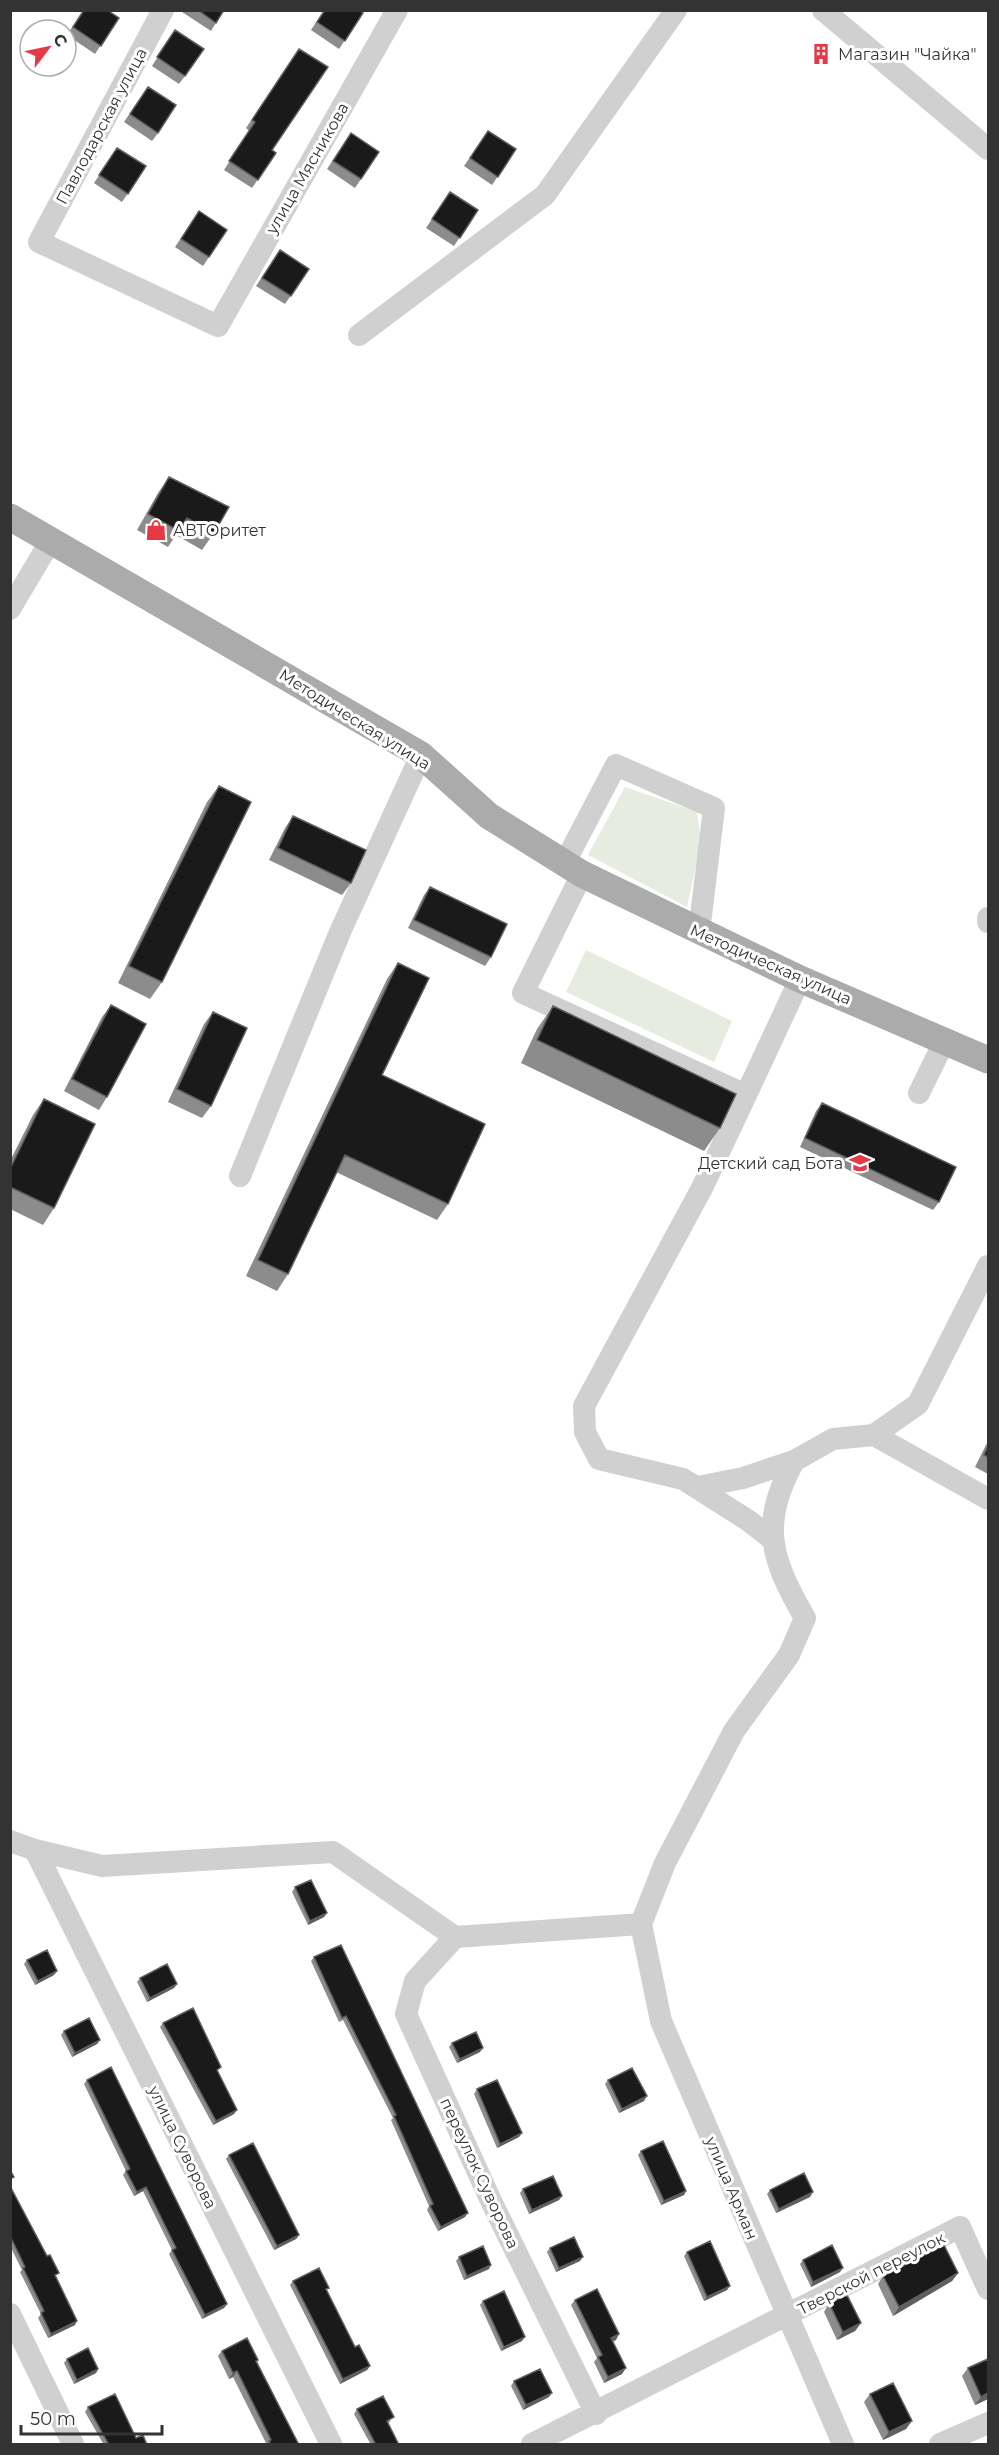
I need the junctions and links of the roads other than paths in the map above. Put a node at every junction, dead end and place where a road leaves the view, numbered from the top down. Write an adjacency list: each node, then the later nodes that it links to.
1 (163, 10): 6 (street, Павлодарская улица)
2 (397, 10): 6 (street, улица Мясникова)
3 (676, 10): 7 (street)
4 (823, 10): 5 (street)
5 (988, 149)
6 (218, 326)
7 (359, 335)
8 (10, 517): 9 (main road, Методическая улица)
9 (51, 540): 10 (street); 11 (main road, Методическая улица)
10 (10, 609)
11 (421, 755): 12 (main road, Методическая улица); 19 (street)
12 (573, 869): 13 (main road, Методическая улица); 13 (street); 18 (street)
13 (699, 932): 14 (main road, Методическая улица)
14 (801, 979): 15 (main road, Методическая улица); 18 (street)
15 (945, 1040): 16 (main road, Методическая улица); 17 (street)
16 (988, 1060)
17 (919, 1093)
18 (746, 1095): 23 (street)
19 (240, 1176)
20 (986, 1279): 21 (street)
21 (874, 1435): 22 (street); 24 (street)
22 (794, 1461): 23 (street); 25 (street)
23 (698, 1487): 25 (street)
24 (988, 1499)
25 (772, 1539): 28 (street)
26 (10, 1840): 27 (street)
27 (35, 1850): 29 (street); 36 (street, улица Суворова)
28 (641, 1924): 29 (street); 32 (street, улица Арман)
29 (454, 1937): 33 (street, переулок Суворова)
30 (988, 2289): 32 (street, Тверской переулок)
31 (10, 2314): 35 (street)
32 (786, 2317): 33 (street); 38 (street, улица Арман)
33 (596, 2414): 37 (street)
34 (988, 2423): 39 (street)
35 (73, 2445)
36 (331, 2445)
37 (532, 2445)
38 (843, 2445)
39 (940, 2445)

